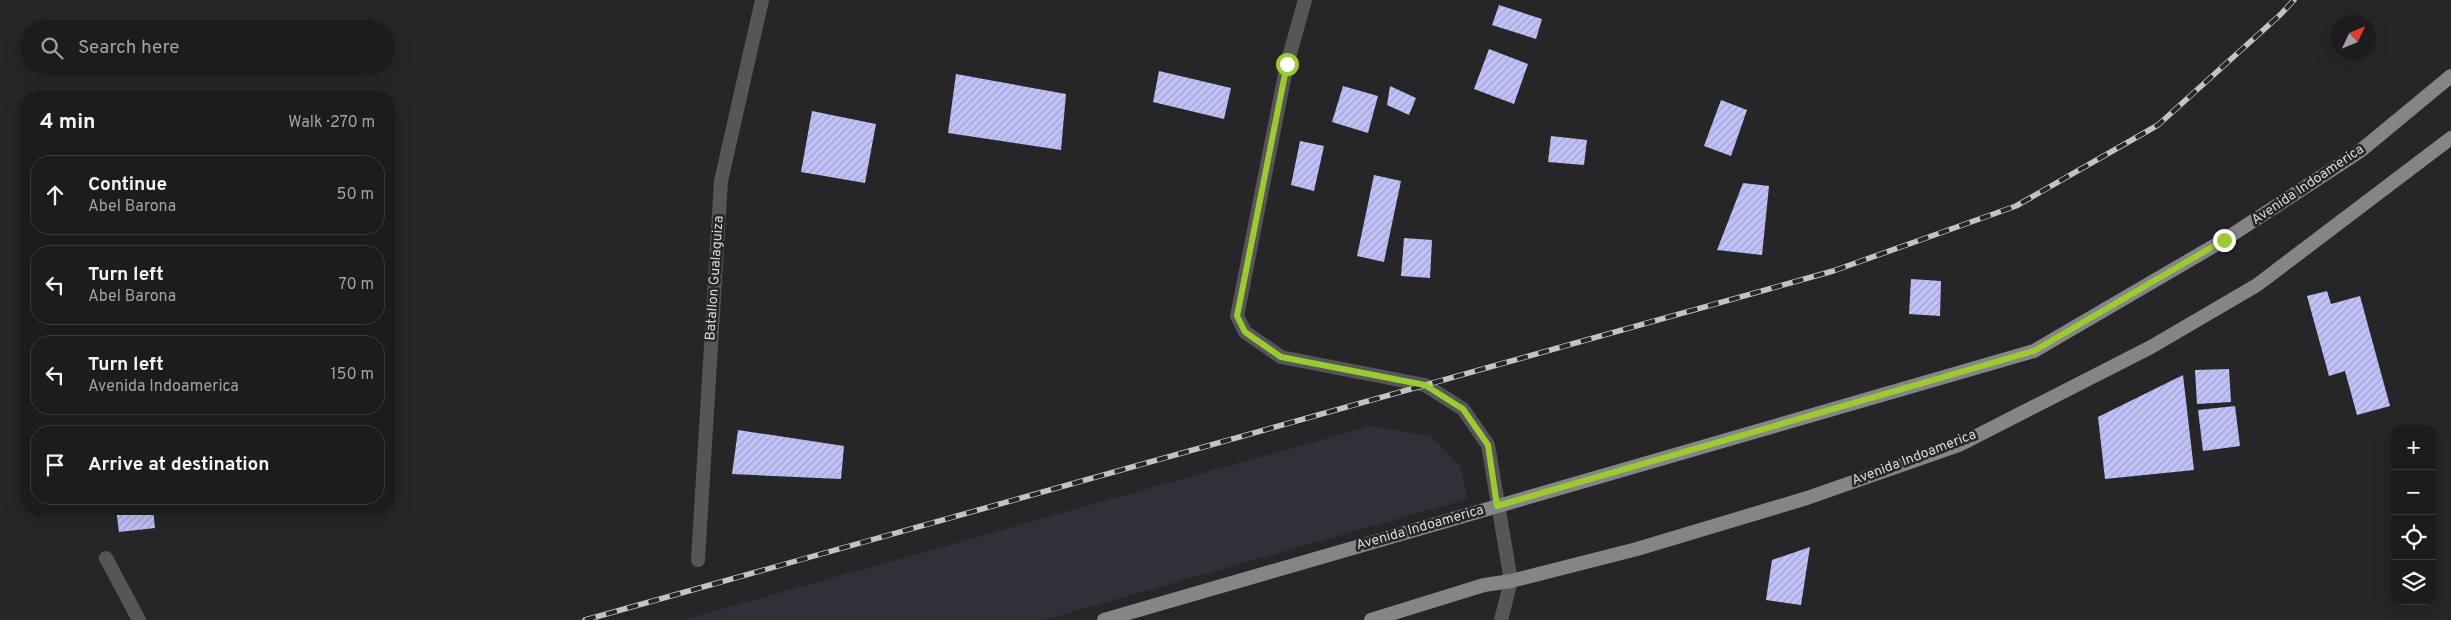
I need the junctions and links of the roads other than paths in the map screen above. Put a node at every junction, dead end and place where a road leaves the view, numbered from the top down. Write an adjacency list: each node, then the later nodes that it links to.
1 (762, 0): 7 (street, Batallon Gualaguiza)
2 (1305, 0): 5 (street)
3 (2451, 76): 5 (main road, Avenida Indoamerica)
4 (2451, 138): 8 (main road, Avenida Indoamerica)
5 (1497, 506): 8 (street); 10 (main road, Avenida Indoamerica)
6 (106, 558): 9 (street)
7 (698, 560)
8 (1511, 581): 11 (main road, Avenida Indoamerica); 12 (street)
9 (138, 620)
10 (1104, 620)
11 (1371, 620)
12 (1501, 620)

